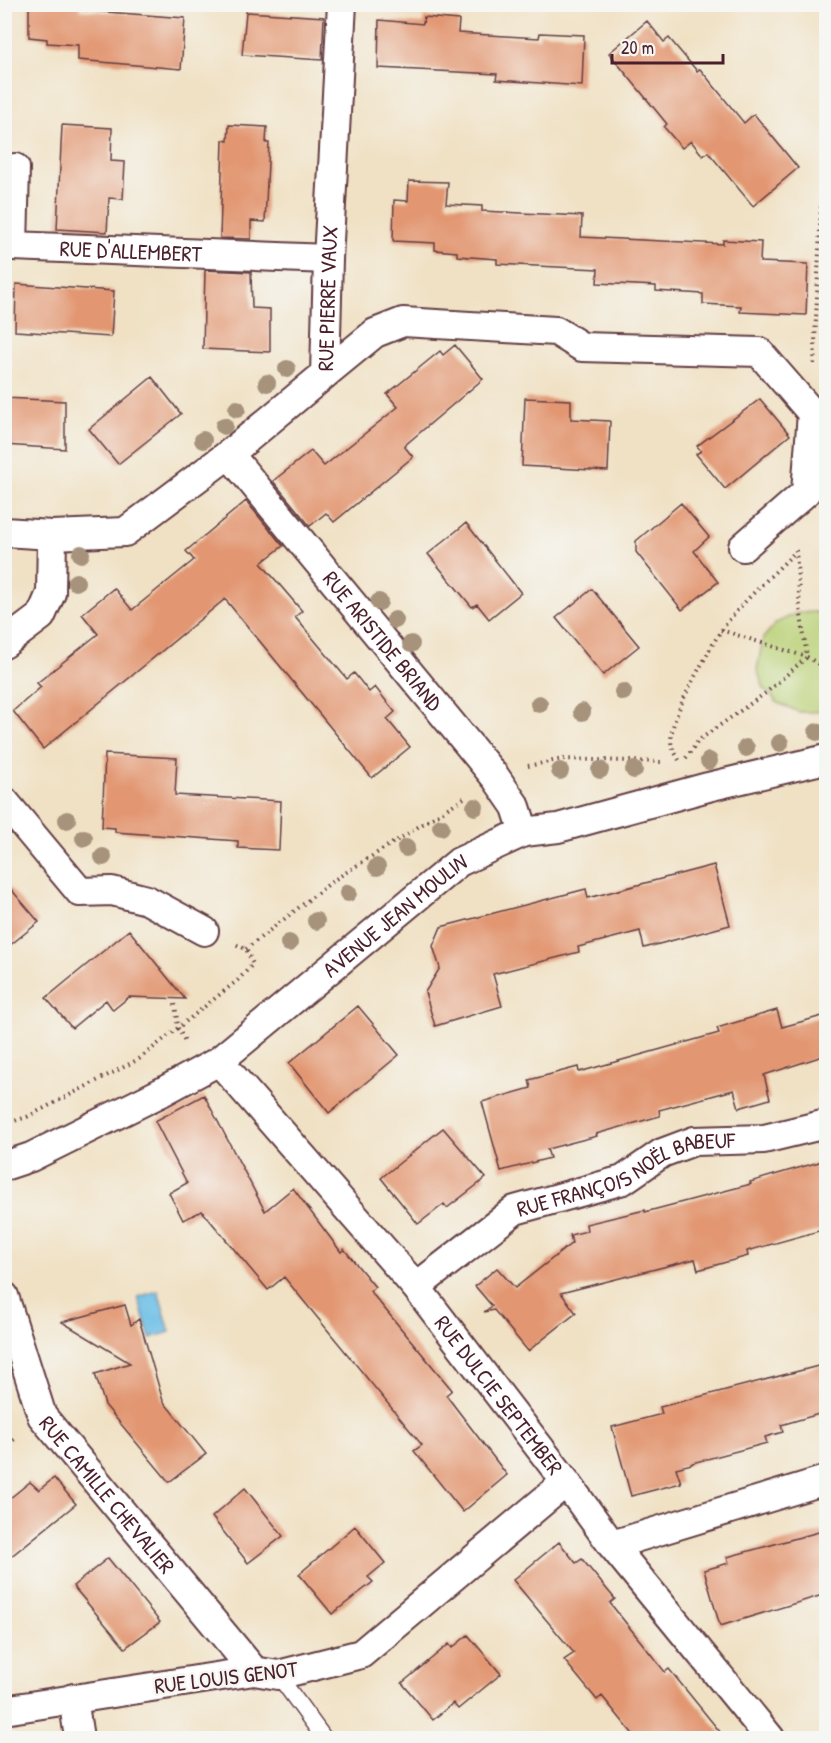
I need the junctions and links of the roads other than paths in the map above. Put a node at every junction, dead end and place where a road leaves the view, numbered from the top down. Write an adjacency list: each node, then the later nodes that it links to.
1 (342, 4): 3 (street, RUE PIERRE VAUX)
2 (15, 168): 3 (street, RUE D'ALLEMBERT)
3 (328, 258): 4 (street, RUE PIERRE VAUX)
4 (325, 374): 5 (street, RUE PIERRE VAUX); 8 (street)
5 (229, 454): 7 (street, RUE PIERRE VAUX); 12 (street, RUE ARISTIDE BRIAND)
6 (4, 532): 7 (street, RUE PIERRE VAUX)
7 (52, 536): 9 (street)
8 (743, 547)
9 (4, 644)
10 (826, 759): 12 (street, AVENUE JEAN MOULIN)
11 (4, 801): 13 (street)
12 (524, 832): 14 (street, AVENUE JEAN MOULIN)
13 (204, 931)
14 (219, 1061): 16 (street, AVENUE JEAN MOULIN); 17 (street, RUE DULCIE SEPTEMBER)
15 (826, 1124): 17 (street, RUE FRANÇOIS NOËL BABEUF)
16 (4, 1166)
17 (416, 1287): 20 (street, RUE DULCIE SEPTEMBER)
18 (4, 1296): 22 (street, RUE CAMILLE CHEVALIER)
19 (826, 1480): 21 (street)
20 (566, 1482): 21 (street, RUE DULCIE SEPTEMBER); 22 (street, RUE LOUIS GENOT)
21 (612, 1545): 27 (street, RUE DULCIE SEPTEMBER)
22 (266, 1673): 23 (street, RUE LOUIS GENOT); 26 (lane)
23 (73, 1698): 24 (street, RUE LOUIS GENOT); 25 (street)
24 (4, 1710)
25 (79, 1738)
26 (324, 1738)
27 (770, 1738)

